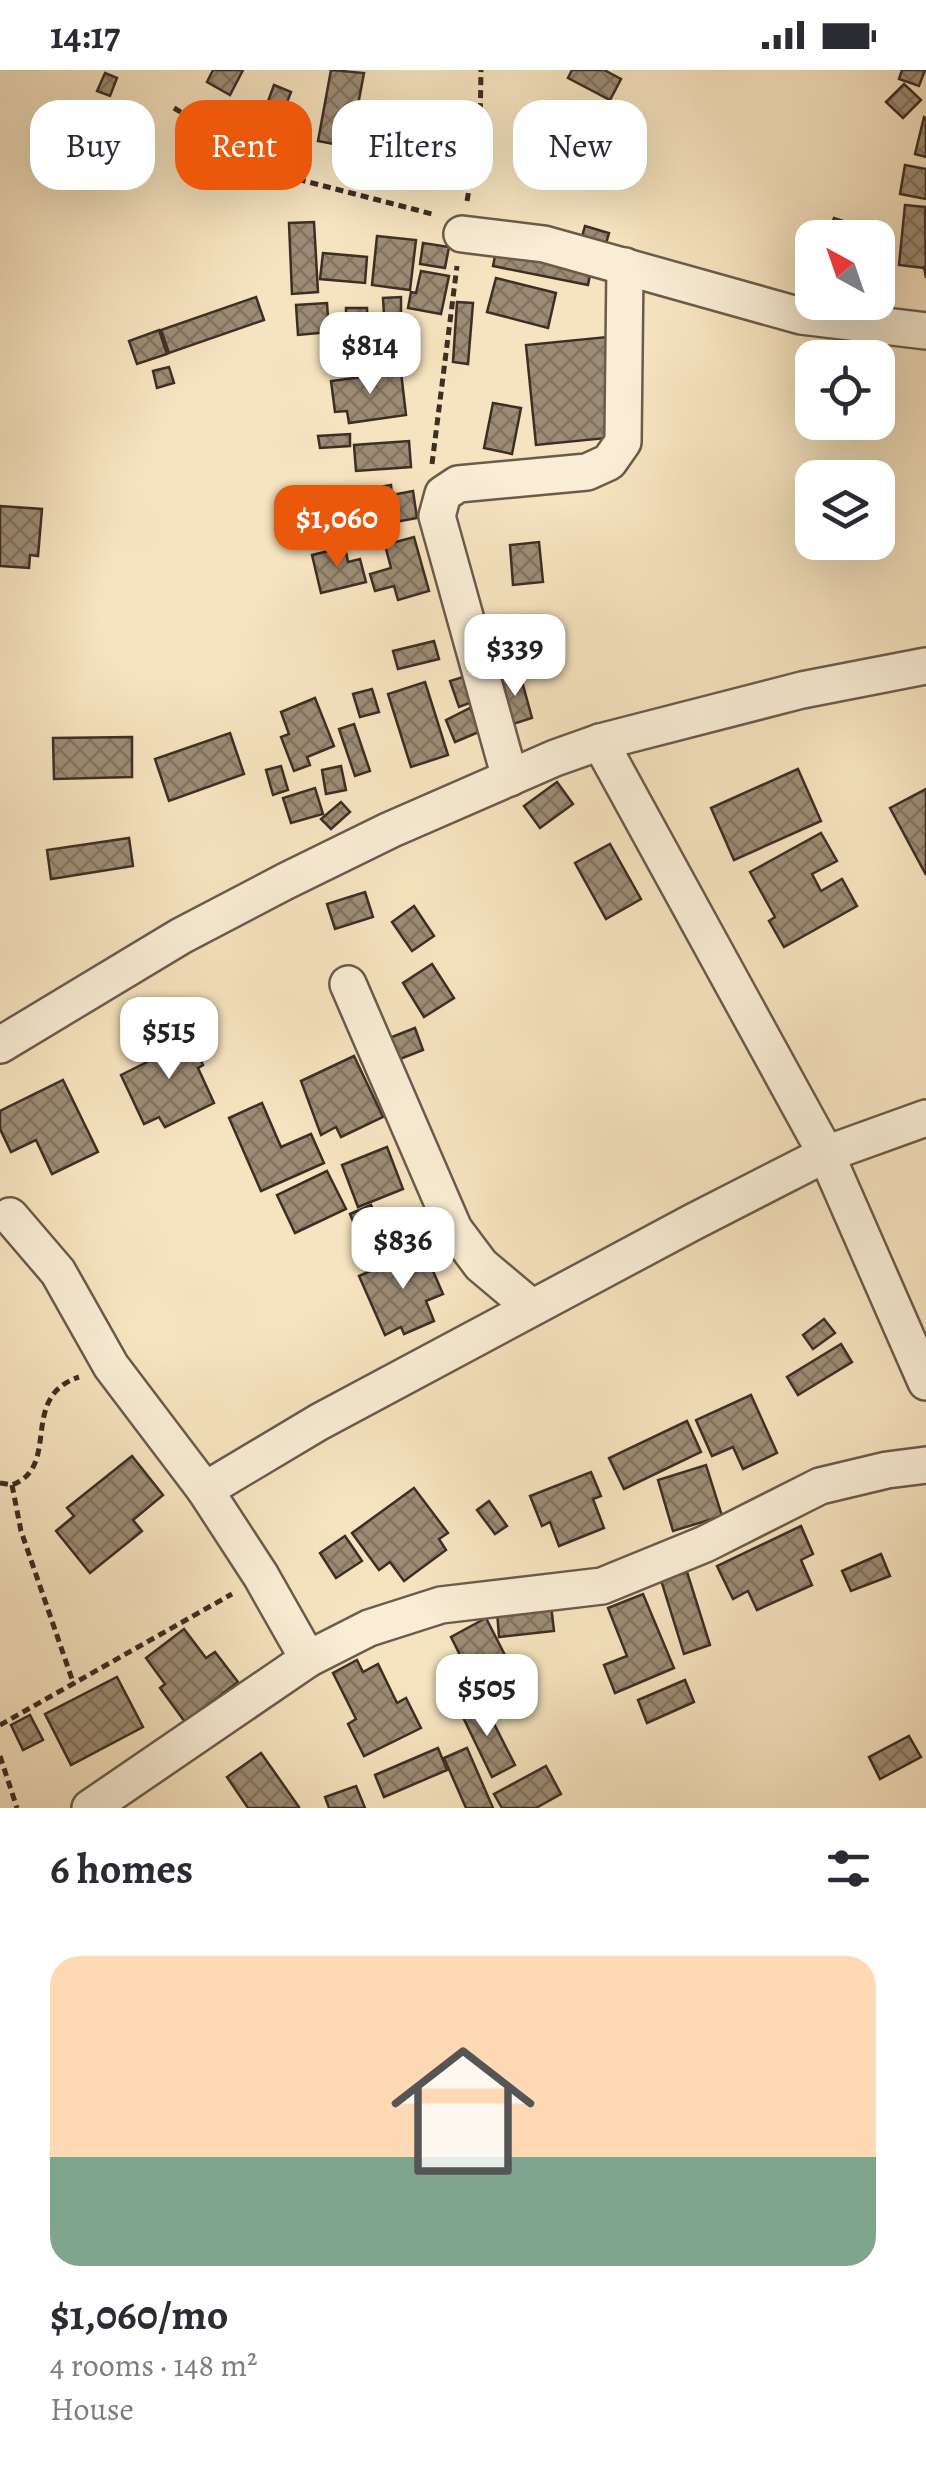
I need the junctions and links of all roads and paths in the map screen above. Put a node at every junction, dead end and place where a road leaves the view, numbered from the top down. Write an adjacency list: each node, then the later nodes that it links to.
1 (174, 108): 2 (path)
2 (454, 226): 3 (street)
3 (625, 266): 4 (street); 7 (street)
4 (926, 332)
5 (926, 666): 6 (street)
6 (600, 742): 7 (street); 11 (street)
7 (510, 778): 9 (street)
8 (348, 984): 13 (street)
9 (0, 1044)
10 (926, 1118): 11 (street)
11 (826, 1154): 13 (street); 15 (street)
12 (10, 1216): 14 (street)
13 (530, 1307): 19 (street)
14 (110, 1366): 18 (path); 19 (street)
15 (926, 1382)
16 (926, 1465): 21 (street)
17 (0, 1483): 18 (path)
18 (12, 1486): 22 (path)
19 (204, 1490): 20 (street)
20 (262, 1576): 21 (street); 22 (path)
21 (308, 1659): 26 (street)
22 (74, 1685): 23 (path)
23 (0, 1726)
24 (0, 1756): 25 (path)
25 (17, 1808)
26 (90, 1808)

